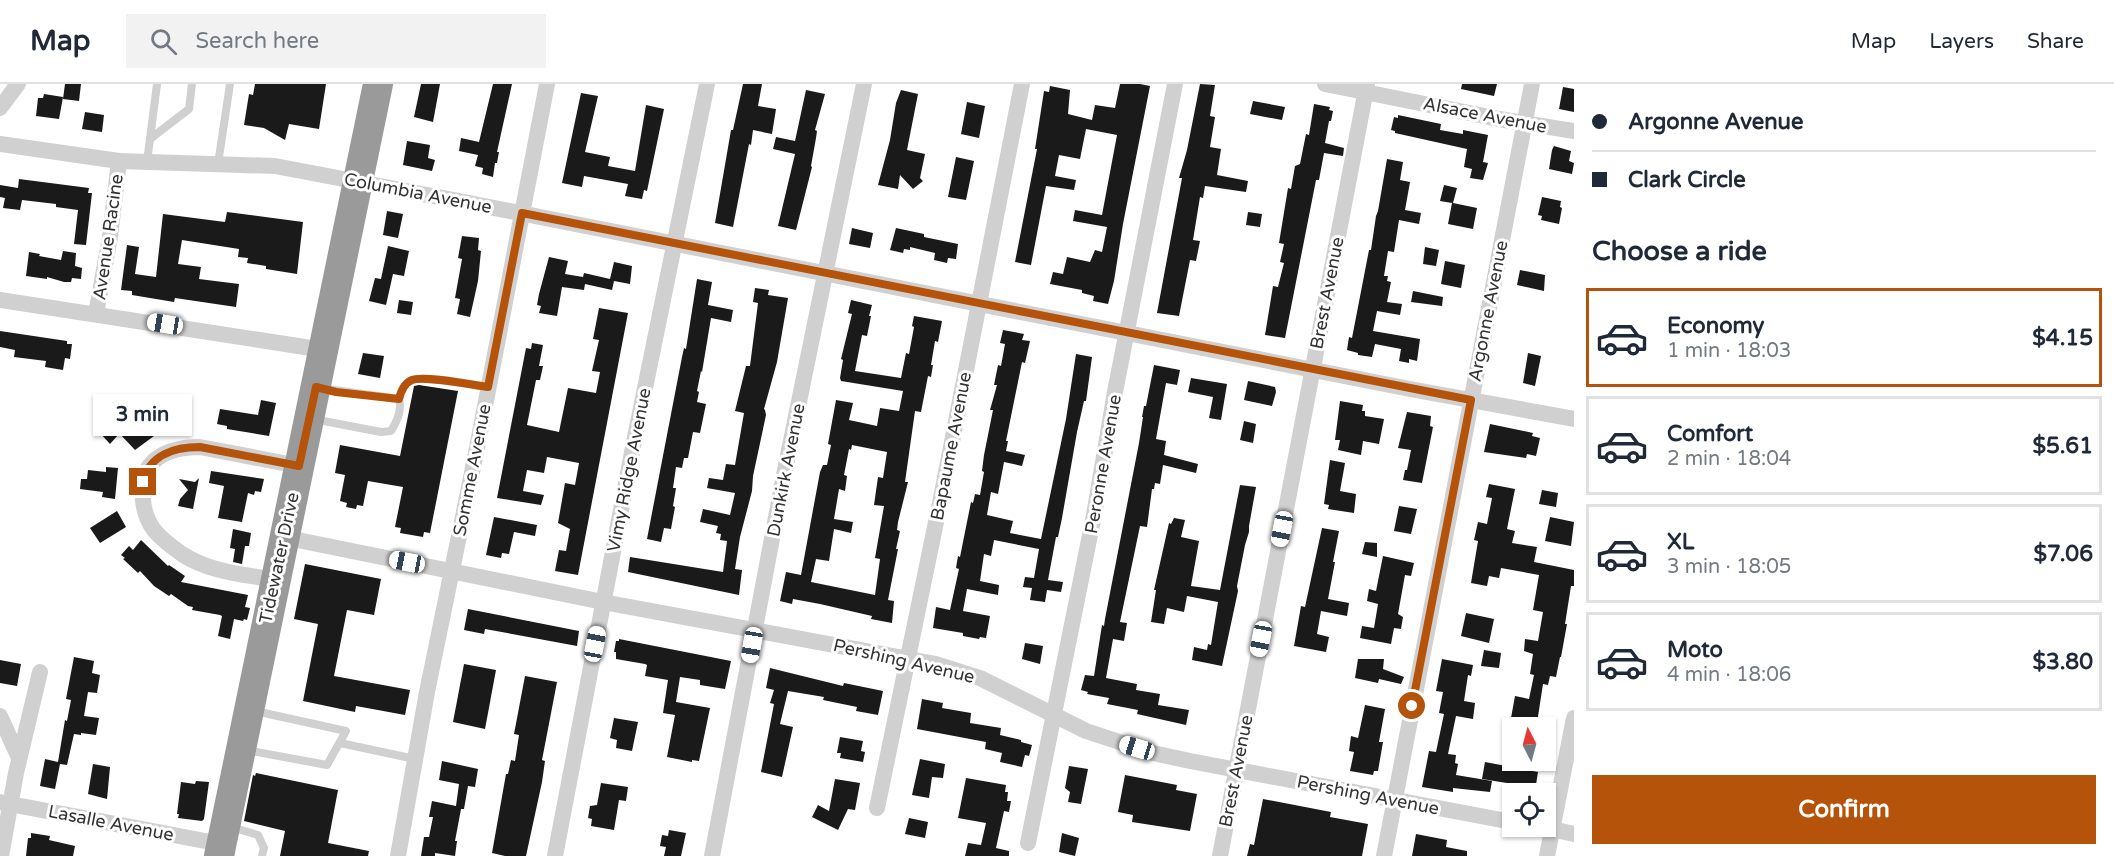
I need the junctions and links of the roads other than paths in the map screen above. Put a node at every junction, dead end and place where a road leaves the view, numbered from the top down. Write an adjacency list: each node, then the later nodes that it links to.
1 (18, 84): 14 (street)
2 (157, 84): 17 (lane)
3 (192, 84): 17 (lane)
4 (230, 84): 21 (lane)
5 (378, 84): 22 (highway, Tidewater Drive)
6 (547, 84): 23 (street, Somme Avenue)
7 (707, 84): 24 (street, Vimy Ridge Avenue)
8 (864, 84): 25 (street, Dunkirk Avenue)
9 (1022, 84): 27 (street, Bapaume Avenue)
10 (1175, 84): 29 (street, Peronne Avenue)
11 (1325, 84): 13 (street, Alsace Avenue)
12 (1532, 84): 15 (street, Argonne Avenue)
13 (1366, 88): 15 (street, Alsace Avenue); 31 (street, Brest Avenue)
14 (0, 108)
15 (1524, 123): 16 (street, Alsace Avenue); 35 (street, Argonne Avenue)
16 (1574, 131)
17 (150, 139): 20 (lane)
18 (0, 144): 19 (street, Columbia Avenue)
19 (119, 161): 20 (street, Columbia Avenue); 28 (street, Avenue Racine)
20 (147, 162): 21 (street, Columbia Avenue)
21 (218, 164): 22 (street, Columbia Avenue)
22 (358, 183): 23 (street, Columbia Avenue); 30 (highway, Tidewater Drive)
23 (522, 213): 24 (street, Columbia Avenue); 33 (street, Somme Avenue)
24 (674, 244): 25 (street, Columbia Avenue); 42 (street, Vimy Ridge Avenue)
25 (825, 274): 27 (street, Columbia Avenue); 43 (street, Dunkirk Avenue)
26 (0, 300): 28 (street)
27 (979, 304): 29 (street, Columbia Avenue); 44 (street, Bapaume Avenue)
28 (96, 314): 30 (street)
29 (1127, 333): 31 (street, Columbia Avenue); 48 (street, Peronne Avenue)
30 (324, 350): 32 (highway, Tidewater Drive)
31 (1313, 369): 35 (street, Columbia Avenue); 54 (street, Brest Avenue)
32 (316, 387): 34 (lane); 36 (highway, Tidewater Drive)
33 (488, 387): 34 (lane); 40 (street, Somme Avenue)
34 (399, 399): 36 (lane)
35 (1471, 400): 37 (street, Columbia Avenue); 56 (street, Argonne Avenue)
36 (309, 418): 38 (highway, Tidewater Drive)
37 (1574, 419)
38 (299, 466): 39 (highway, Tidewater Drive); 41 (street)
39 (283, 537): 40 (street, Pershing Avenue); 41 (highway, Tidewater Drive)
40 (452, 572): 42 (street, Pershing Avenue); 53 (street, Somme Avenue)
41 (275, 580): 46 (highway, Tidewater Drive)
42 (603, 602): 43 (street, Pershing Avenue); 68 (street, Vimy Ridge Avenue)
43 (755, 629): 44 (street, Pershing Avenue); 69 (street, Dunkirk Avenue)
44 (908, 659): 48 (street, Pershing Avenue); 58 (street, Bapaume Avenue)
45 (40, 672): 52 (street)
46 (248, 710): 50 (lane); 51 (highway, Tidewater Drive)
47 (0, 716): 52 (street)
48 (1054, 716): 54 (street, Pershing Avenue); 64 (street, Peronne Avenue)
49 (1574, 718): 55 (street)
50 (340, 743): 51 (lane); 53 (lane)
51 (240, 749): 63 (highway, Tidewater Drive)
52 (19, 758): 57 (street)
53 (415, 759): 67 (street, Somme Avenue)
54 (1236, 770): 56 (street, Pershing Avenue); 70 (street, Brest Avenue)
55 (1556, 786)
56 (1394, 800): 59 (street, Pershing Avenue); 71 (street, Argonne Avenue)
57 (5, 803): 63 (street, Lasalle Avenue); 65 (street)
58 (877, 807)
59 (1502, 820)
60 (1556, 830): 61 (street)
61 (1574, 834)
62 (1546, 837): 72 (street)
63 (222, 842): 66 (lane)
64 (1028, 843)
65 (0, 856)
66 (262, 856)
67 (398, 856)
68 (555, 856)
69 (712, 856)
70 (1220, 856)
71 (1384, 856)
72 (1547, 856)

